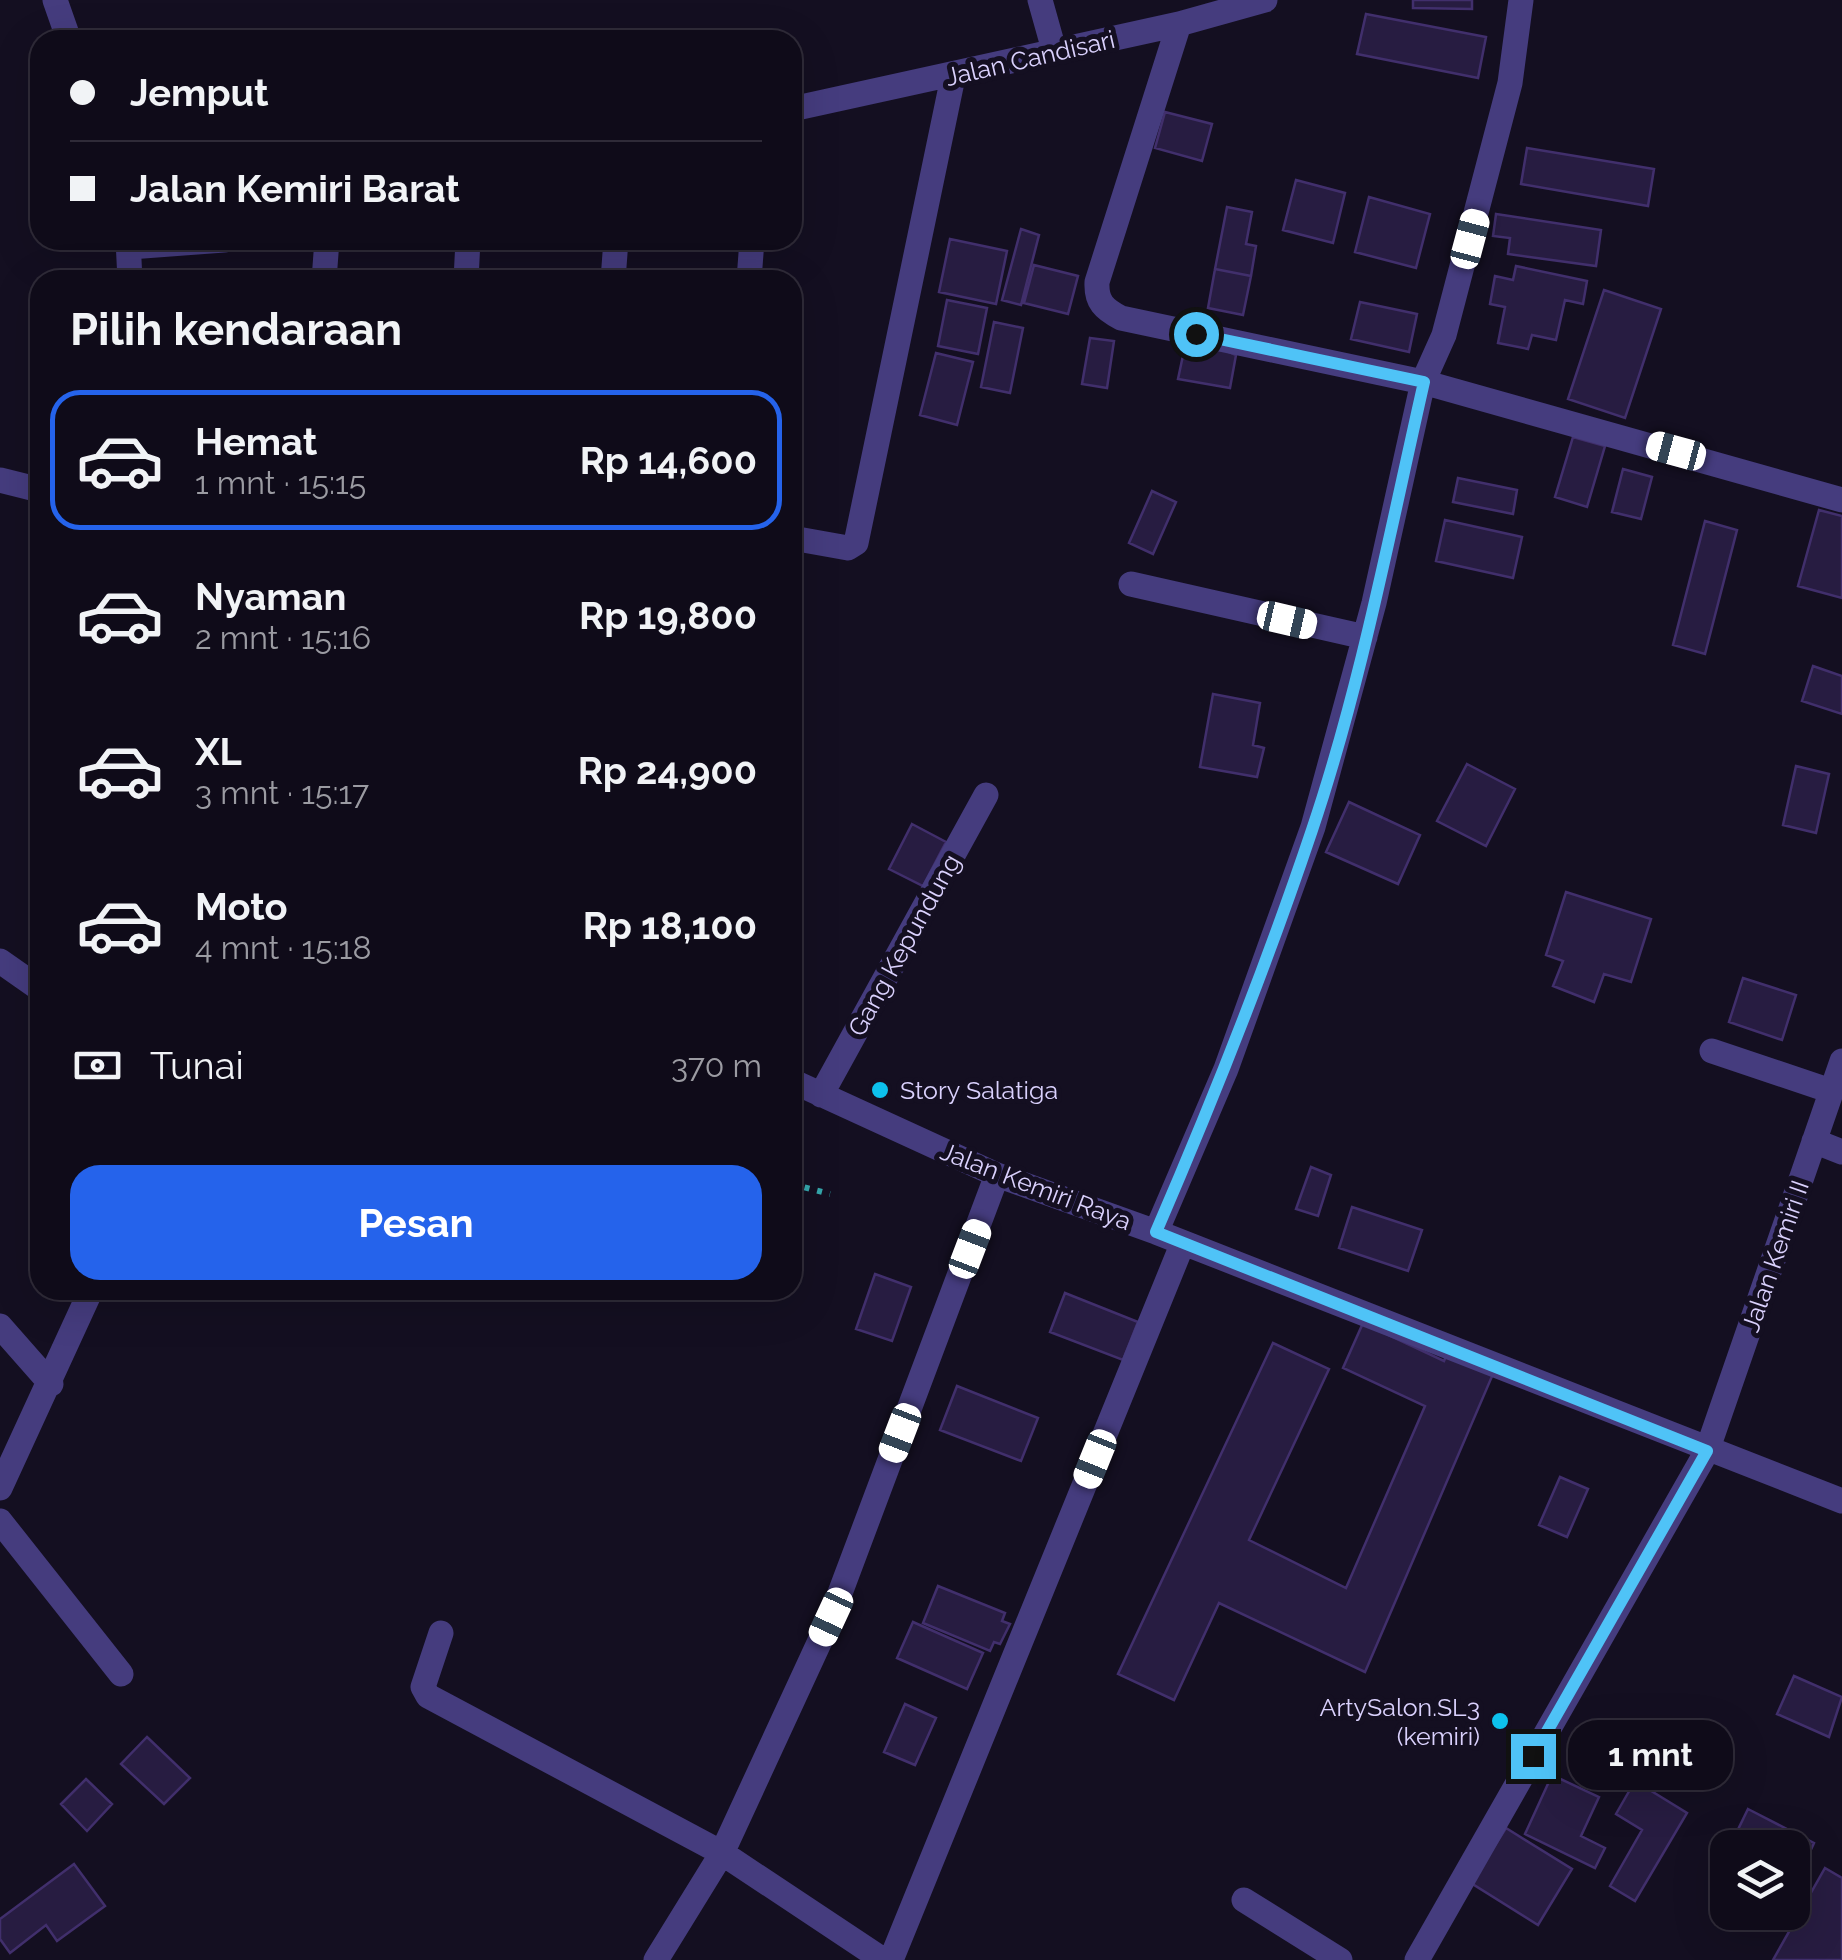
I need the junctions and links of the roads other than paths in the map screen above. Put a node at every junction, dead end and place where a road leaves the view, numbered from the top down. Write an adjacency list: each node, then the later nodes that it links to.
1 (1040, 0): 7 (street)
2 (1265, 0): 5 (street, Jalan Candisari)
3 (1520, 0): 10 (street)
4 (63, 5): 6 (street)
5 (1179, 24): 7 (street, Jalan Candisari); 10 (street)
6 (67, 30)
7 (1054, 50): 8 (street, Jalan Candisari)
8 (952, 76): 9 (street, Jalan Candisari); 14 (street)
9 (802, 107)
10 (1424, 382): 13 (street); 16 (street)
11 (0, 480): 12 (street)
12 (30, 488)
13 (1842, 500)
14 (802, 540)
15 (1131, 584): 16 (street)
16 (1365, 637): 28 (street)
17 (986, 795): 24 (street, Gang Kepundung)
18 (0, 962): 19 (street)
19 (30, 982)
20 (1712, 1051): 23 (street)
21 (1842, 1061): 23 (street, Jalan Kemiri II)
22 (802, 1086): 24 (street, Jalan Kemiri Raya)
23 (1831, 1091): 25 (street, Jalan Kemiri II)
24 (821, 1094): 27 (street, Jalan Kemiri Raya)
25 (1814, 1141): 26 (street); 33 (street, Jalan Kemiri II)
26 (1842, 1152)
27 (997, 1176): 28 (street, Jalan Kemiri Raya); 39 (street)
28 (1156, 1232): 29 (street, Jalan Kemiri Raya)
29 (1182, 1245): 33 (street, Jalan Kemiri Raya); 43 (street)
30 (87, 1300): 32 (street)
31 (0, 1326): 32 (street)
32 (50, 1384): 34 (street)
33 (1707, 1451): 35 (street, Jalan Kemiri Raya); 45 (street, Jalan Kemiri II)
34 (0, 1488)
35 (1842, 1501)
36 (0, 1522): 38 (street)
37 (441, 1633): 39 (street)
38 (121, 1674)
39 (722, 1853): 41 (street); 42 (street)
40 (1244, 1900): 44 (street)
41 (656, 1960)
42 (882, 1960)
43 (891, 1960)
44 (1340, 1960)
45 (1417, 1960)

